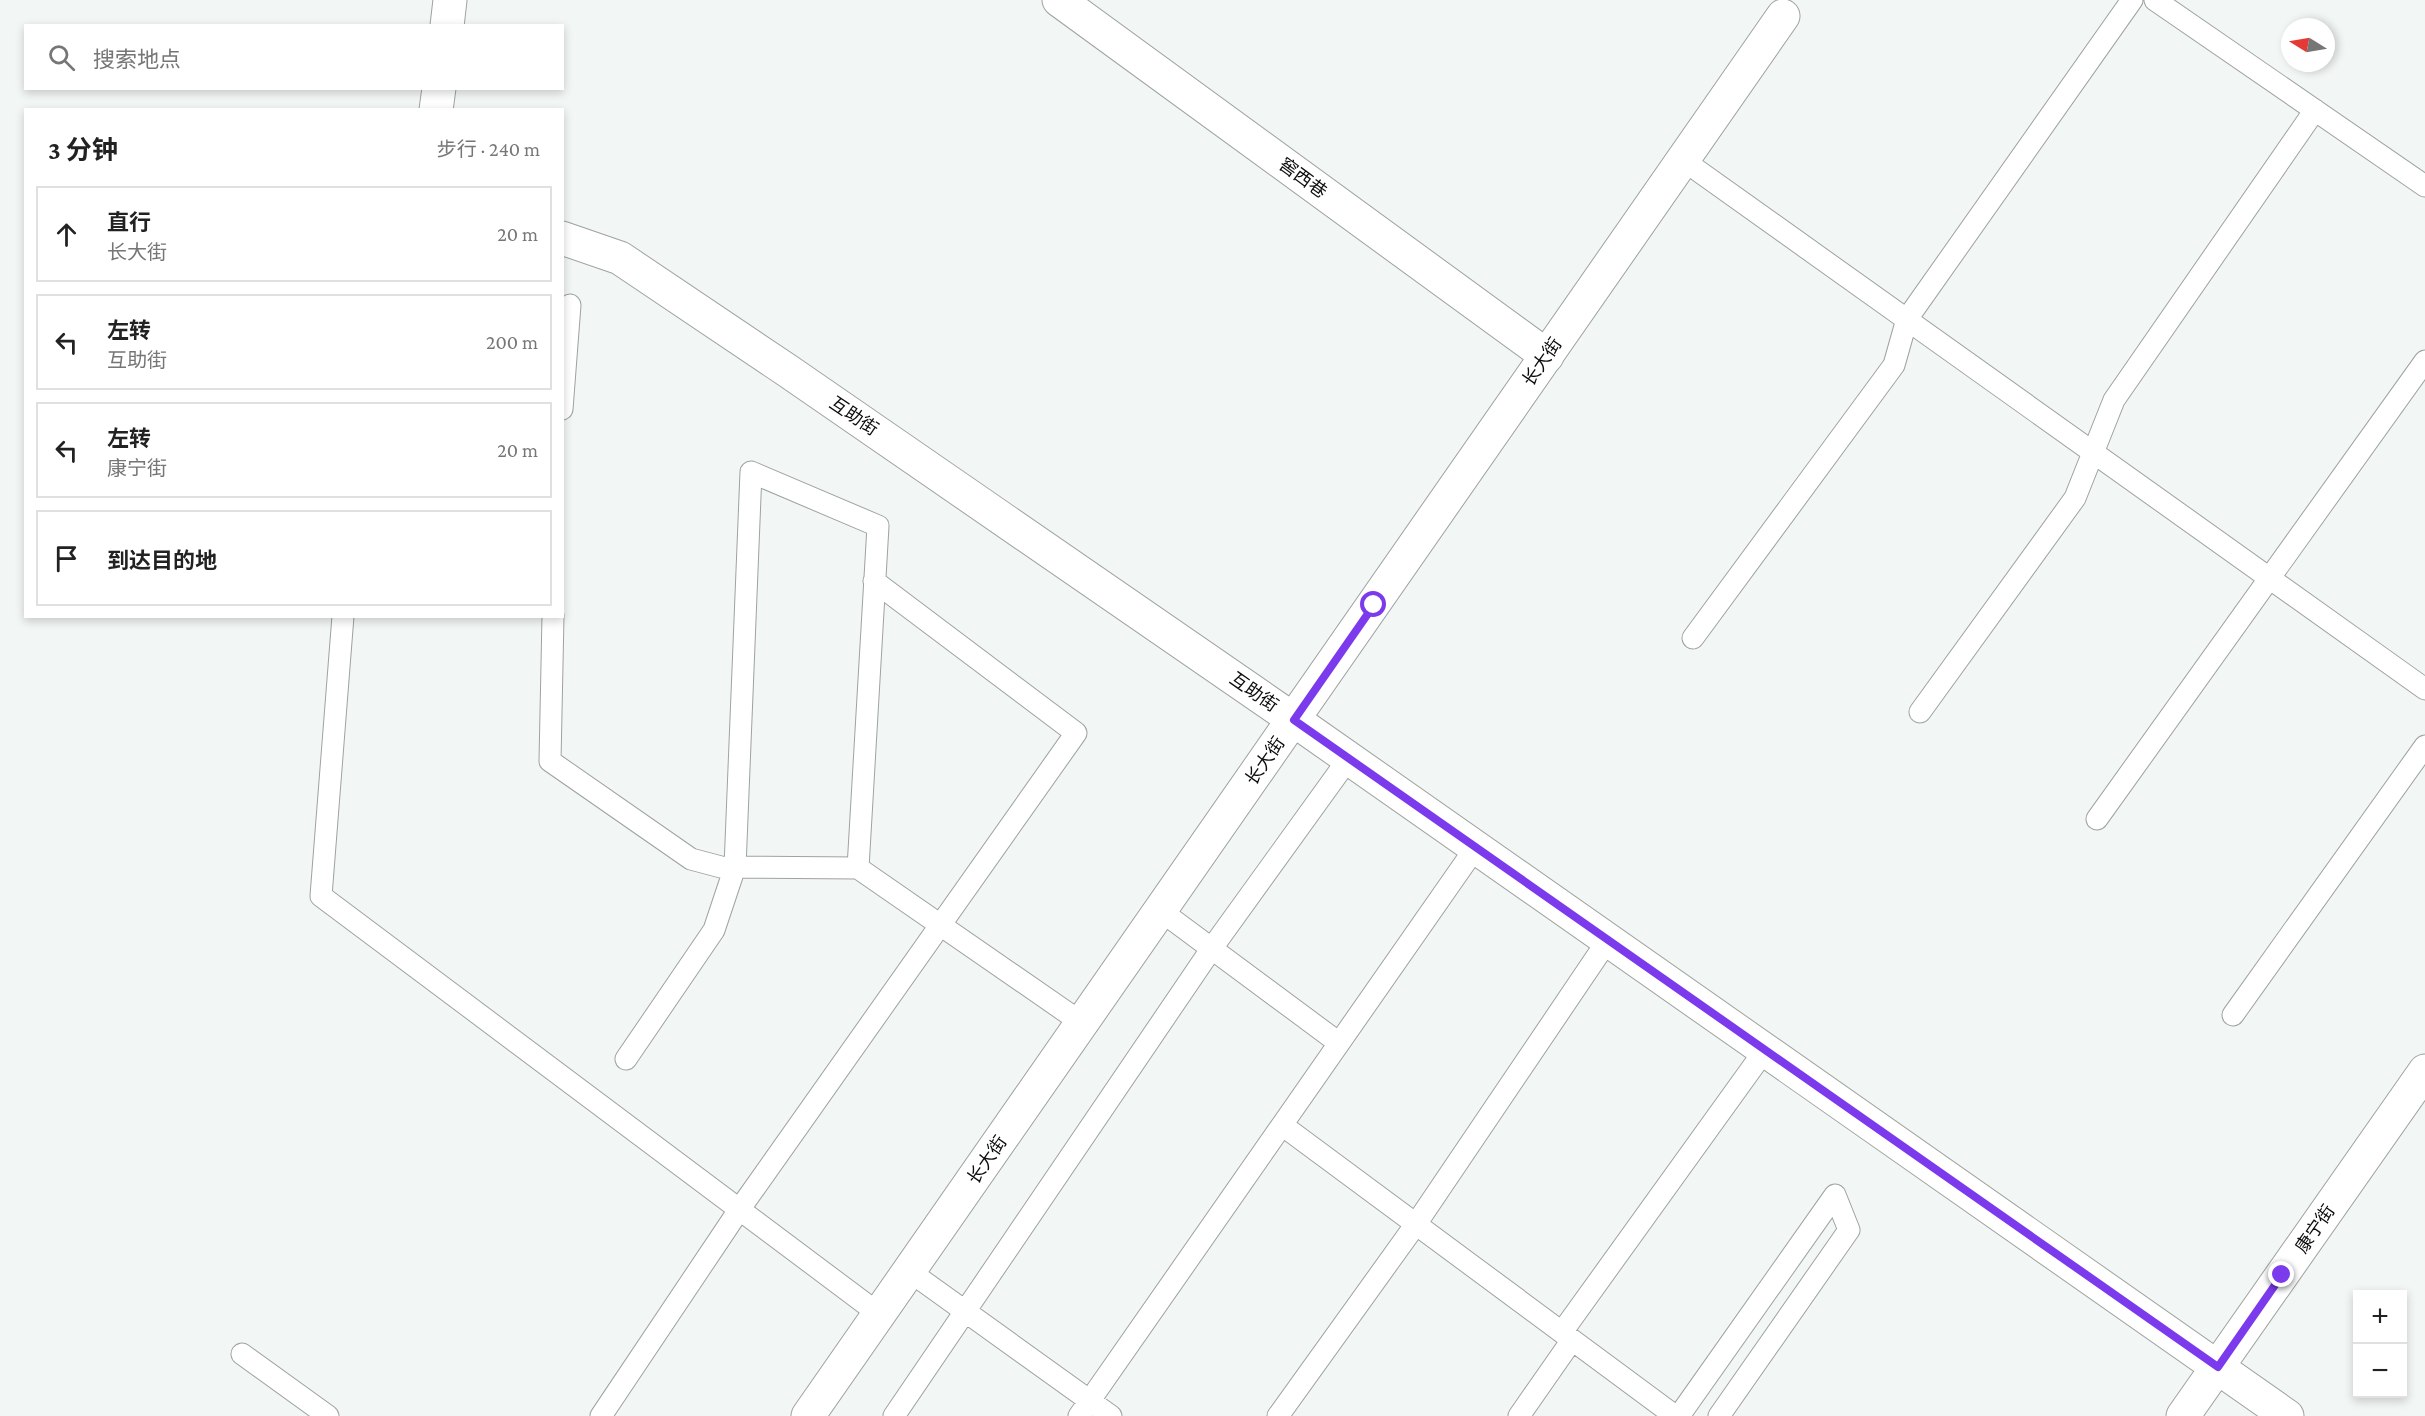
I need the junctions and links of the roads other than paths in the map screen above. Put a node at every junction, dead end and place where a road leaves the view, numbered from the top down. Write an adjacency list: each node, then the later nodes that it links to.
1 (450, 0): 6 (street)
2 (1059, 0): 15 (street, 窖西巷)
3 (2132, 0): 14 (lane)
4 (2155, 0): 9 (lane)
5 (1788, 8): 10 (street, 长大街)
6 (447, 24)
7 (439, 90): 8 (street)
8 (436, 108)
9 (2315, 110): 11 (lane); 18 (lane)
10 (1683, 160): 14 (lane); 15 (street, 长大街)
11 (2425, 186)
12 (564, 239): 26 (street, 互助街)
13 (570, 305): 17 (lane)
14 (1907, 319): 18 (lane); 23 (lane)
15 (1547, 356): 26 (street, 长大街)
16 (2425, 361): 19 (lane)
17 (564, 383)
18 (2093, 452): 19 (lane); 25 (lane)
19 (2269, 578): 24 (lane); 29 (lane)
20 (874, 581): 31 (lane); 32 (lane); 34 (lane)
21 (343, 618): 44 (lane)
22 (553, 618): 31 (lane)
23 (1694, 638)
24 (2425, 689)
25 (1920, 712)
26 (1294, 720): 28 (street, 互助街); 33 (street, 长大街)
27 (2425, 746): 37 (lane)
28 (1349, 758): 30 (street, 互助街); 36 (lane)
29 (2097, 819)
30 (1476, 847): 35 (street, 互助街); 39 (lane)
31 (735, 867): 32 (lane); 41 (lane)
32 (858, 868): 34 (lane)
33 (1161, 910): 36 (lane); 38 (street, 长大街)
34 (939, 924): 38 (lane); 44 (lane)
35 (1608, 940): 40 (street, 互助街); 45 (lane)
36 (1212, 948): 39 (lane); 47 (lane)
37 (2233, 1016)
38 (1082, 1023): 46 (street, 长大街)
39 (1339, 1043): 43 (lane)
40 (1765, 1050): 49 (lane); 51 (street, 互助街)
41 (626, 1059)
42 (2425, 1071): 51 (street, 康宁街)
43 (1282, 1125): 45 (lane); 52 (lane)
44 (739, 1210): 48 (lane); 54 (lane)
45 (1416, 1224): 49 (lane); 58 (lane)
46 (909, 1271): 47 (lane); 48 (street, 长大街)
47 (966, 1310): 52 (lane); 56 (lane)
48 (879, 1314): 55 (street, 长大街)
49 (1567, 1336): 59 (lane); 60 (lane)
50 (242, 1354): 53 (lane)
51 (2218, 1367): 62 (street, 康宁街); 63 (street, 互助街)
52 (1085, 1409): 57 (lane)
53 (328, 1416)
54 (602, 1416)
55 (808, 1416)
56 (894, 1416)
57 (1111, 1416)
58 (1278, 1416)
59 (1518, 1416)
60 (1677, 1416): 61 (lane)
61 (1719, 1416)
62 (2183, 1416)
63 (2287, 1416)

